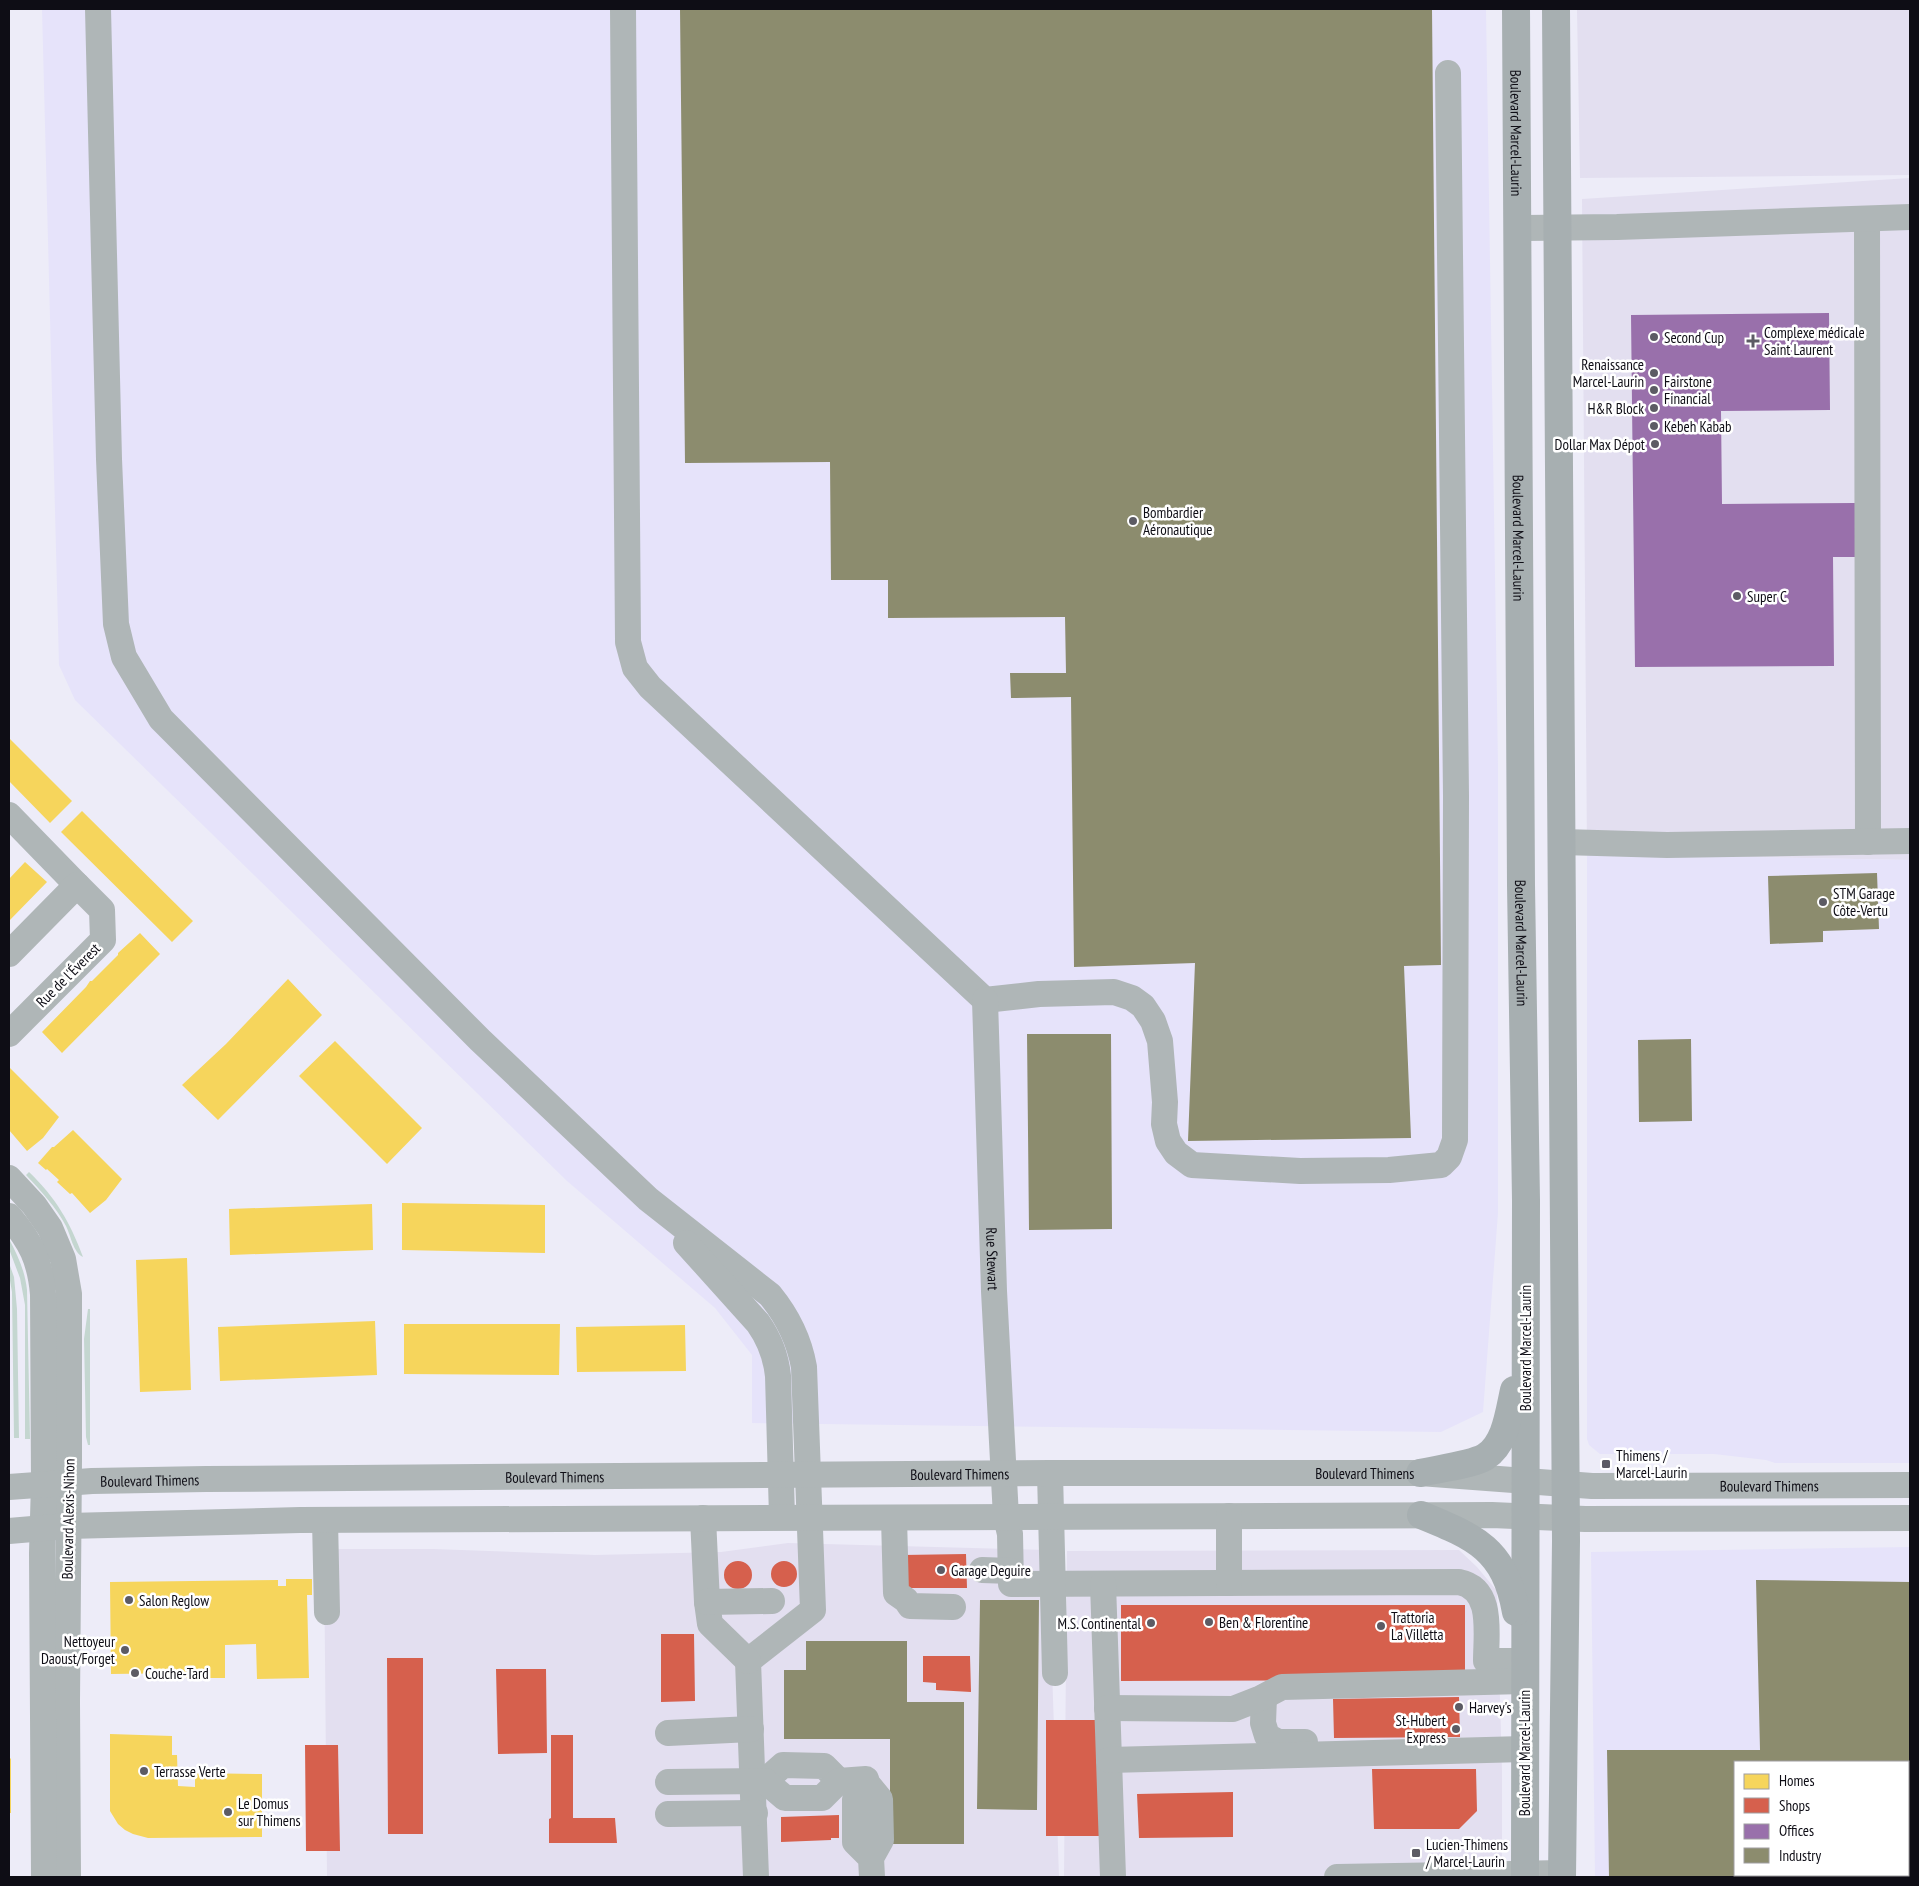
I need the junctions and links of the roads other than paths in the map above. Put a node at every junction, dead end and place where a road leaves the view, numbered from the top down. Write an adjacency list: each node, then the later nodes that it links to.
1 (98, 9): 20 (street)
2 (623, 9): 17 (street)
3 (1516, 9): 9 (main road, Boulevard Marcel-Laurin)
4 (1556, 9): 8 (main road)
5 (1448, 73): 17 (street)
6 (1910, 217): 7 (street)
7 (1867, 219): 8 (street); 14 (street)
8 (1557, 227): 9 (street); 13 (main road)
9 (1516, 228): 12 (main road, Boulevard Marcel-Laurin)
10 (9, 815): 15 (street, Rue de l'Éverest)
11 (1910, 841): 14 (street)
12 (1521, 842): 13 (main road); 24 (main road, Boulevard Marcel-Laurin)
13 (1562, 842): 14 (street); 32 (main road)
14 (1868, 842)
15 (77, 885): 16 (street); 18 (street, Rue de l'Éverest)
16 (9, 954)
17 (985, 1000): 25 (street, Rue Stewart)
18 (9, 1034)
19 (9, 1178): 22 (street, Boulevard Alexis-Nihon)
20 (648, 1199): 28 (street); 29 (street)
21 (9, 1216): 23 (street, Boulevard Alexis-Nihon)
22 (67, 1277): 23 (street); 31 (street, Boulevard Alexis-Nihon)
23 (42, 1278): 31 (street, Boulevard Alexis-Nihon)
24 (1524, 1337): 27 (main road); 30 (main road, Boulevard Marcel-Laurin)
25 (1004, 1473): 26 (street, Boulevard Thimens); 28 (street, Boulevard Thimens); 40 (street, Rue Stewart)
26 (1050, 1473): 27 (street, Boulevard Thimens); 41 (street)
27 (1420, 1473): 30 (street, Boulevard Thimens)
28 (808, 1475): 29 (street, Boulevard Thimens); 39 (street)
29 (780, 1476): 31 (street, Boulevard Thimens); 38 (street)
30 (1525, 1482): 32 (street, Boulevard Thimens); 36 (main road, Boulevard Marcel-Laurin)
31 (56, 1483): 34 (street, Boulevard Thimens); 47 (street, Boulevard Alexis-Nihon)
32 (1565, 1485): 33 (street, Boulevard Thimens); 42 (main road)
33 (1910, 1485)
34 (9, 1487)
35 (1421, 1515): 36 (street); 37 (street); 59 (main road)
36 (1526, 1515): 42 (street); 59 (main road, Boulevard Marcel-Laurin)
37 (1229, 1516): 41 (street); 51 (street)
38 (782, 1517): 39 (street); 43 (street)
39 (810, 1517): 44 (street); 58 (street)
40 (1006, 1517): 41 (street); 44 (street); 50 (street, Rue Stewart)
41 (1051, 1517): 52 (street)
42 (1564, 1517): 45 (street); 73 (main road)
43 (703, 1518): 46 (street); 54 (street)
44 (894, 1518): 56 (street)
45 (1910, 1518)
46 (324, 1520): 47 (street); 57 (street)
47 (55, 1526): 48 (street); 75 (street, Boulevard Alexis-Nihon); 76 (street, Boulevard Alexis-Nihon)
48 (9, 1531)
49 (982, 1570): 50 (street)
50 (1011, 1571): 52 (street)
51 (1229, 1583): 53 (street); 59 (street)
52 (1053, 1584): 53 (street); 60 (street)
53 (1103, 1584): 62 (street)
54 (707, 1602): 55 (street); 58 (street)
55 (772, 1602)
56 (953, 1607)
57 (327, 1612)
58 (748, 1661): 63 (street)
59 (1524, 1671): 61 (street); 65 (main road, Boulevard Marcel-Laurin)
60 (1055, 1672)
61 (1264, 1697): 62 (street); 66 (street)
62 (1107, 1708): 67 (street)
63 (750, 1729): 64 (street); 68 (street)
64 (668, 1733)
65 (1524, 1749): 66 (street); 74 (main road, Boulevard Marcel-Laurin)
66 (1430, 1752): 67 (street)
67 (1109, 1760): 78 (street)
68 (759, 1781): 69 (street); 70 (street); 72 (street)
69 (668, 1782)
70 (755, 1813): 71 (street); 77 (street)
71 (668, 1814)
72 (872, 1868)
73 (1562, 1875): 74 (street)
74 (1525, 1876): 79 (street)
75 (44, 1877)
76 (68, 1877)
77 (756, 1877)
78 (1114, 1877)
79 (1337, 1877)

